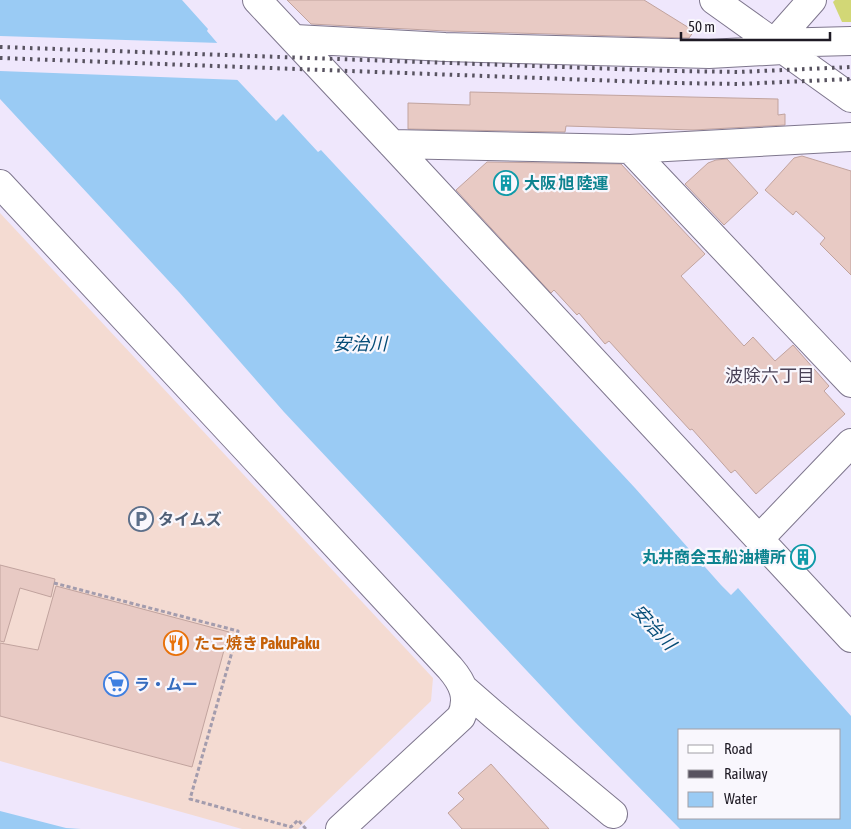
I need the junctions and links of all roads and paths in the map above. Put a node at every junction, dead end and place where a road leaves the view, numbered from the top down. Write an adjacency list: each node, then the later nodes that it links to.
1 (257, 0): 4 (street)
2 (714, 0): 6 (street)
3 (812, 0): 6 (street)
4 (295, 40): 6 (street); 9 (street)
5 (851, 41): 6 (street)
6 (778, 46): 7 (street)
7 (851, 98)
8 (851, 137): 10 (street)
9 (392, 144): 10 (street); 14 (street)
10 (630, 149): 12 (street)
11 (0, 184): 17 (street)
12 (851, 383)
13 (851, 442): 14 (street)
14 (759, 539): 16 (street)
15 (54, 582): 19 (path)
16 (851, 638)
17 (464, 688): 18 (street); 20 (street)
18 (613, 814)
19 (306, 829)
20 (340, 829)

